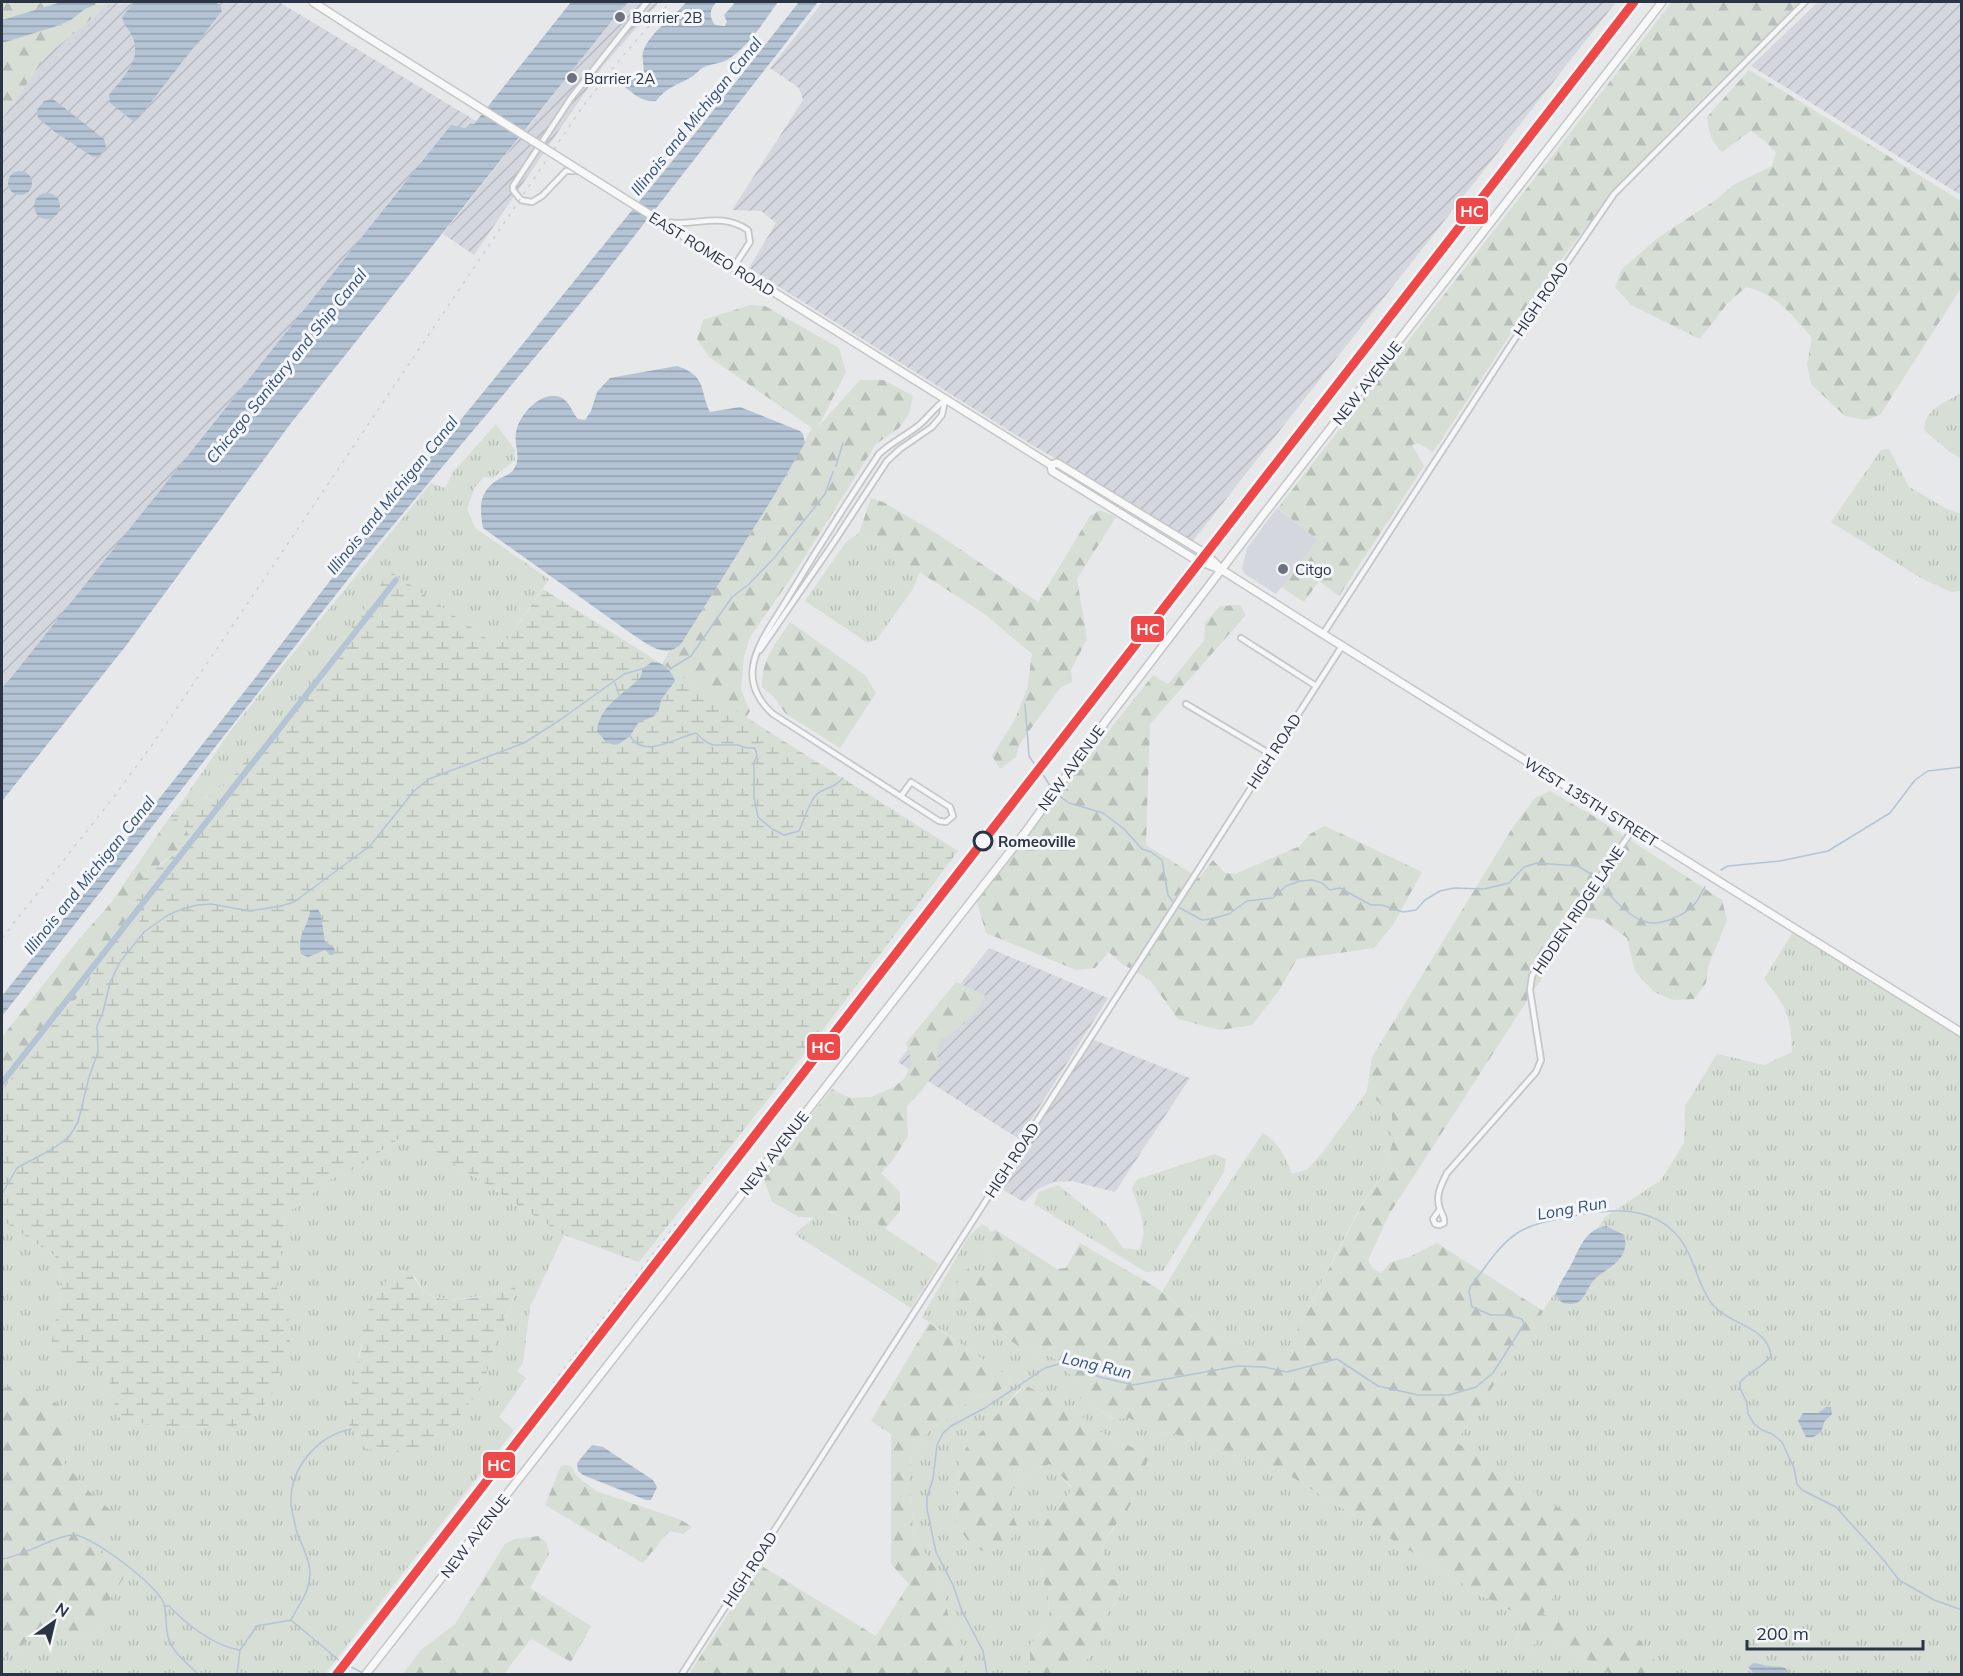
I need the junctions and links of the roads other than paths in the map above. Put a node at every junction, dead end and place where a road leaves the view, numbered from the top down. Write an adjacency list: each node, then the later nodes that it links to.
1 (313, 2): 5 (main road, EAST ROMEO ROAD, bridge)
2 (647, 2): 5 (street, bridge)
3 (1662, 2): 8 (main road, NEW AVENUE)
4 (1806, 2): 9 (street, HIGH ROAD)
5 (733, 268): 6 (main road, EAST ROMEO ROAD)
6 (945, 400): 7 (main road, EAST ROMEO ROAD); 12 (street); 12 (street)
7 (1051, 465): 8 (main road, EAST ROMEO ROAD); 8 (main road, EAST ROMEO ROAD)
8 (1222, 570): 9 (main road, WEST 135TH STREET); 20 (main road, NEW AVENUE)
9 (1323, 634): 11 (main road, WEST 135TH STREET)
10 (1241, 638): 13 (street)
11 (1342, 646): 13 (street, HIGH ROAD); 17 (main road, WEST 135TH STREET)
12 (758, 651): 16 (street)
13 (1316, 686): 15 (street, HIGH ROAD)
14 (1186, 704): 15 (street)
15 (1272, 755): 21 (street, HIGH ROAD)
16 (901, 796): 16 (street)
17 (1634, 828): 18 (main road, WEST 135TH STREET); 19 (street, HIDDEN RIDGE LANE)
18 (1962, 1033)
19 (1440, 1209)
20 (366, 1674)
21 (682, 1674)

